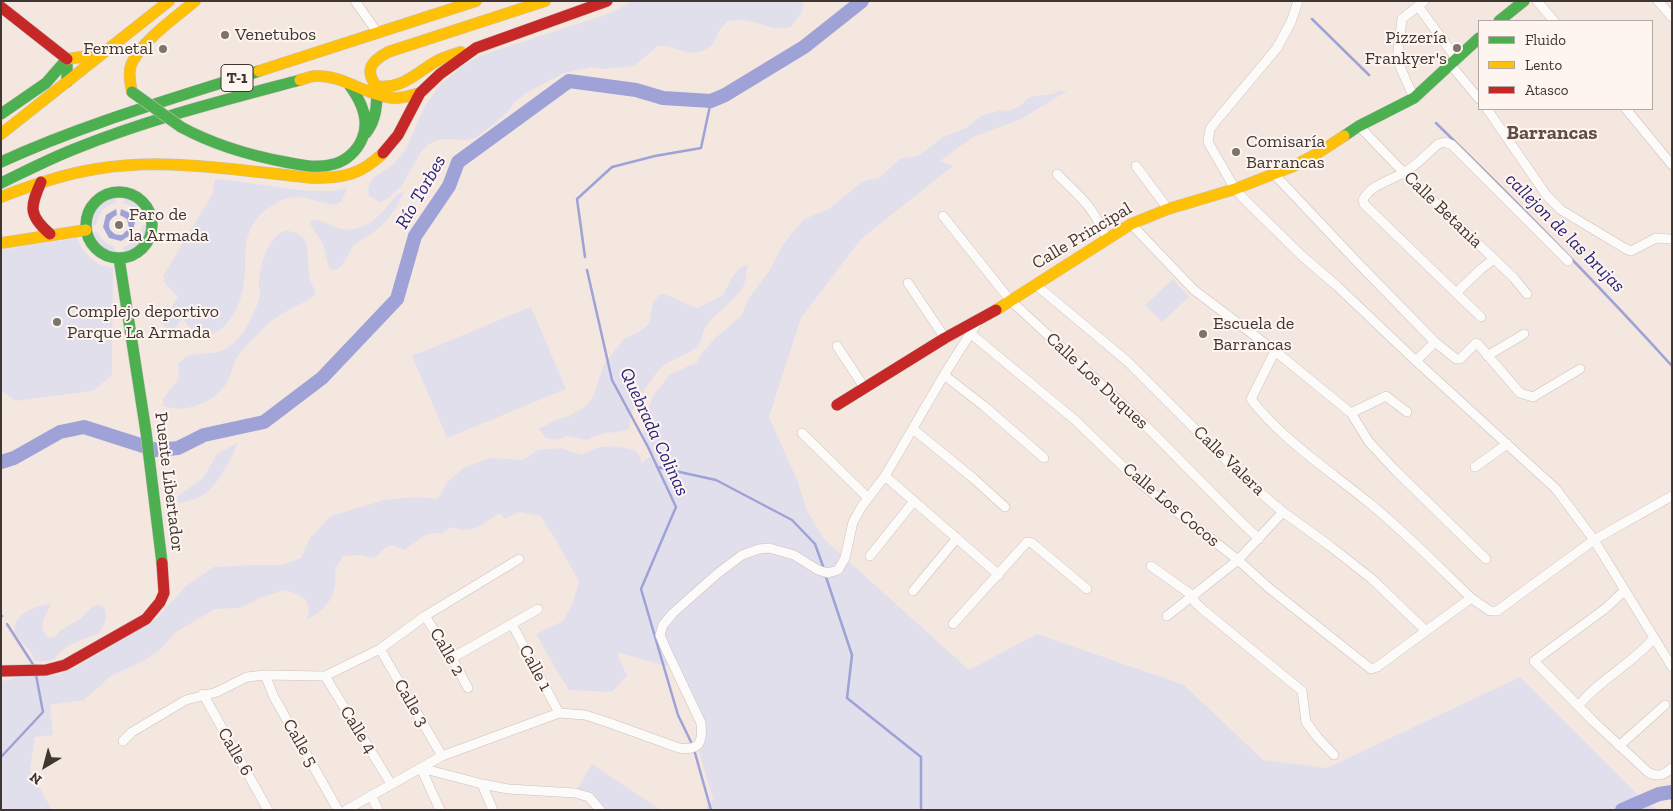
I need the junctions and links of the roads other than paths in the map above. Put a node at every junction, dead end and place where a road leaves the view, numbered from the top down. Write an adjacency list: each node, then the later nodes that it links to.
1 (169, 1): 19 (main road)
2 (195, 1): 33 (main road, bridge)
3 (355, 1): 16 (street)
4 (476, 1): 16 (main road, T-1)
5 (545, 1): 24 (main road)
6 (607, 1): 18 (main road)
7 (1298, 1): 42 (street)
8 (1524, 1): 14 (main road)
9 (1538, 1): 15 (street)
10 (1658, 1): 13 (street)
11 (1421, 4): 21 (street); 26 (street)
12 (1, 7): 20 (main road)
13 (1672, 17)
14 (1500, 20)
15 (1553, 20)
16 (377, 32): 34 (main road, T-1)
17 (1478, 39): 21 (main road, Calle Principal)
18 (476, 48): 24 (main road); 25 (main road)
19 (102, 54): 20 (main road); 22 (main road)
20 (67, 59): 22 (main road); 30 (main road)
21 (1453, 61): 26 (main road, Calle Principal); 27 (street)
22 (67, 82): 32 (main road)
23 (350, 86): 24 (main road); 33 (main road); 41 (main road)
24 (377, 91): 25 (main road); 33 (main road)
25 (420, 93): 40 (main road)
26 (1414, 98): 31 (main road, Calle Principal)
27 (1478, 98)
28 (1488, 110): 49 (street)
29 (1627, 110): 35 (street)
30 (1, 114)
31 (1359, 126): 37 (street, Calle Betania); 39 (main road, Calle Principal)
32 (1, 134)
33 (363, 137)
34 (1, 162)
35 (1672, 165)
36 (1136, 166): 44 (street)
37 (1404, 173): 53 (street, Calle Betania); 54 (street); 57 (street)
38 (1057, 174): 50 (street)
39 (1274, 174): 42 (main road, Calle Principal); 65 (street)
40 (41, 182): 43 (main road); 48 (main road)
41 (1, 183)
42 (1235, 189): 44 (main road, Calle Principal); 69 (street)
43 (1, 197)
44 (1168, 209): 46 (main road, Calle Principal)
45 (944, 216): 59 (street, Calle Los Duques)
46 (1131, 224): 50 (main road, Calle Principal); 67 (street)
47 (86, 230): 48 (main road); 52 (main road); 52 (main road)
48 (50, 234): 51 (main road)
49 (1671, 238)
50 (1108, 239): 56 (main road, Calle Principal)
51 (1, 243)
52 (119, 258): 112 (main road, Puente Libertador)
53 (1494, 259): 57 (street); 58 (street, Calle Betania)
54 (1568, 260)
55 (908, 283): 64 (street)
56 (1036, 285): 59 (main road, Calle Principal); 86 (street, Calle Valera)
57 (1456, 293): 60 (street)
58 (1527, 294)
59 (1010, 300): 61 (main road, Calle Principal); 88 (street, Calle Los Duques)
60 (1481, 317)
61 (978, 321): 62 (street); 64 (main road, Calle Principal)
62 (970, 333): 71 (street); 93 (street, Calle Los Cocos)
63 (1524, 334): 68 (street)
64 (946, 338): 72 (main road, Calle Principal)
65 (1435, 342): 68 (street); 69 (street)
66 (838, 346): 72 (street)
67 (1275, 351): 75 (street); 100 (street)
68 (1487, 356): 70 (street)
69 (1416, 361): 78 (street)
70 (1580, 369)
71 (944, 375): 76 (street); 79 (street)
72 (864, 387): 73 (main road, Calle Principal)
73 (836, 406)
74 (1407, 412): 75 (street)
75 (1351, 413): 92 (street)
76 (913, 429): 81 (street); 85 (street)
77 (802, 433): 83 (street)
78 (1507, 444): 80 (street); 89 (street)
79 (1044, 458)
80 (1475, 468)
81 (885, 476): 83 (street); 84 (street)
82 (1672, 496): 89 (street)
83 (867, 497): 119 (street)
84 (914, 501): 87 (street); 90 (street)
85 (1005, 507)
86 (1284, 512): 88 (street); 106 (street, Calle Valera)
87 (957, 538): 95 (street); 98 (street)
88 (1260, 539): 93 (street)
89 (1594, 540): 97 (street); 100 (street)
90 (870, 556)
91 (519, 559): 102 (street)
92 (1486, 559)
93 (1238, 560): 99 (street); 106 (street, Calle Los Cocos)
94 (1152, 566): 99 (street)
95 (998, 574): 96 (street); 105 (street)
96 (1086, 589)
97 (1625, 590): 107 (street); 118 (street)
98 (913, 591)
99 (1193, 596): 103 (street); 122 (street)
100 (1471, 598): 106 (street)
101 (538, 609): 104 (street)
102 (426, 616): 108 (street); 110 (street, Calle 2)
103 (1167, 616)
104 (512, 624): 110 (street); 119 (street, Calle 1)
105 (953, 624)
106 (1426, 631)
107 (1654, 638): 109 (street); 118 (street)
108 (380, 649): 114 (street); 123 (street, Calle 3)
109 (1669, 654): 111 (street)
110 (452, 658): 115 (street, Calle 2)
111 (1672, 667)
112 (1, 671)
113 (265, 675): 114 (street); 116 (street); 130 (street, Calle 5)
114 (325, 676): 126 (street, Calle 4)
115 (468, 688)
116 (203, 694): 120 (street); 129 (street, Calle 6)
117 (1666, 705): 121 (street)
118 (1578, 706): 121 (street)
119 (559, 713): 123 (street)
120 (122, 741)
121 (1619, 746): 125 (street)
122 (1334, 755)
123 (442, 756): 124 (street)
124 (421, 768): 126 (street); 127 (street); 133 (street)
125 (1672, 768)
126 (391, 784): 128 (street)
127 (482, 784): 134 (street); 135 (street)
128 (371, 795): 131 (street); 132 (street)
129 (268, 810)
130 (338, 810)
131 (346, 810)
132 (378, 810)
133 (440, 810)
134 (493, 810)
135 (600, 810)

